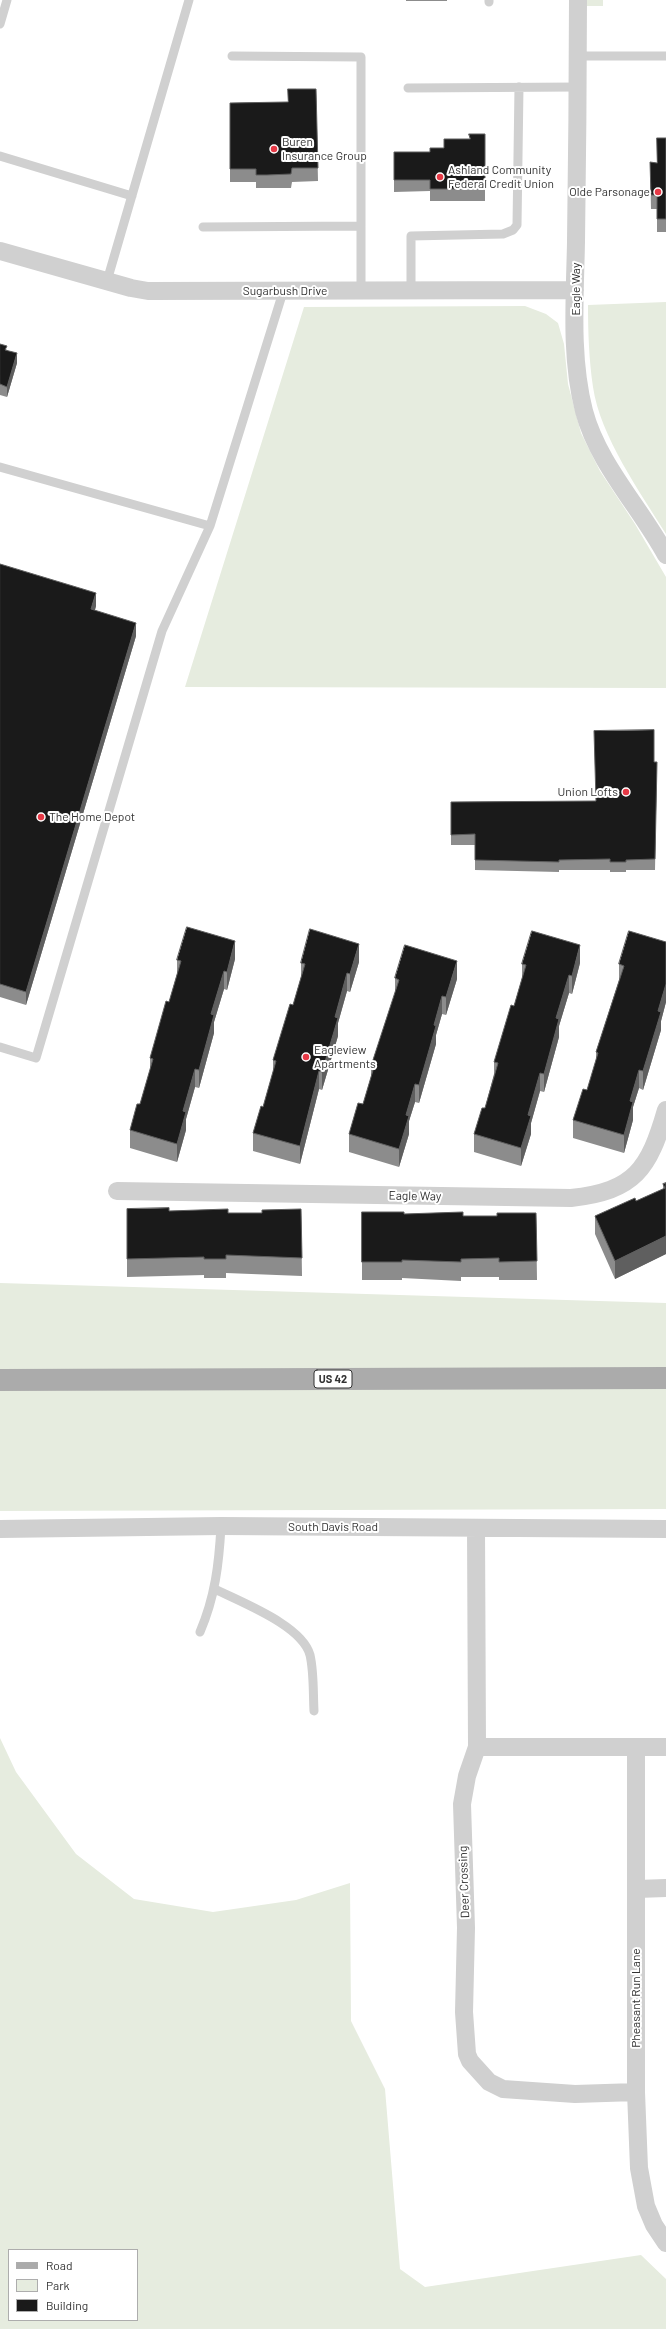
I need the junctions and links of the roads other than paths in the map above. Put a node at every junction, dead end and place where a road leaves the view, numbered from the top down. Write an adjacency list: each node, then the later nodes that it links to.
1 (7, 0): 4 (lane)
2 (189, 0): 12 (lane)
3 (578, 0): 6 (street, Eagle Way)
4 (0, 24)
5 (232, 56): 13 (lane)
6 (578, 56): 7 (lane); 9 (street, Eagle Way)
7 (666, 56)
8 (519, 87): 9 (lane); 10 (lane); 19 (lane)
9 (579, 87): 17 (street, Eagle Way)
10 (408, 88)
11 (0, 156): 12 (lane)
12 (132, 196): 16 (lane)
13 (361, 226): 14 (lane); 18 (lane)
14 (203, 227)
15 (0, 251): 16 (street, Sugarbush Drive)
16 (107, 281): 20 (street, Sugarbush Drive)
17 (575, 290): 19 (street, Sugarbush Drive); 23 (street, Eagle Way)
18 (361, 291): 19 (street, Sugarbush Drive); 20 (street, Sugarbush Drive)
19 (411, 291)
20 (283, 292): 22 (lane)
21 (0, 467): 22 (lane)
22 (210, 526): 24 (lane)
23 (666, 554)
24 (0, 1047)
25 (666, 1110): 26 (street, Eagle Way)
26 (118, 1191)
27 (666, 1378): 28 (main road, US 42)
28 (0, 1380)
29 (221, 1526): 30 (street, South Davis Road); 31 (street, South Davis Road); 33 (lane)
30 (476, 1528): 32 (street, South Davis Road); 36 (street, Deer Crossing)
31 (0, 1529)
32 (666, 1529)
33 (215, 1589): 34 (lane); 35 (lane)
34 (200, 1632)
35 (314, 1711)
36 (477, 1747): 38 (street); 41 (street, Deer Crossing)
37 (666, 1747): 38 (street)
38 (636, 1748): 40 (street, Pheasant Run Lane)
39 (666, 1888): 40 (street)
40 (637, 1889): 41 (street, Pheasant Run Lane)
41 (636, 2092): 42 (street, Pheasant Run Lane)
42 (666, 2243)

